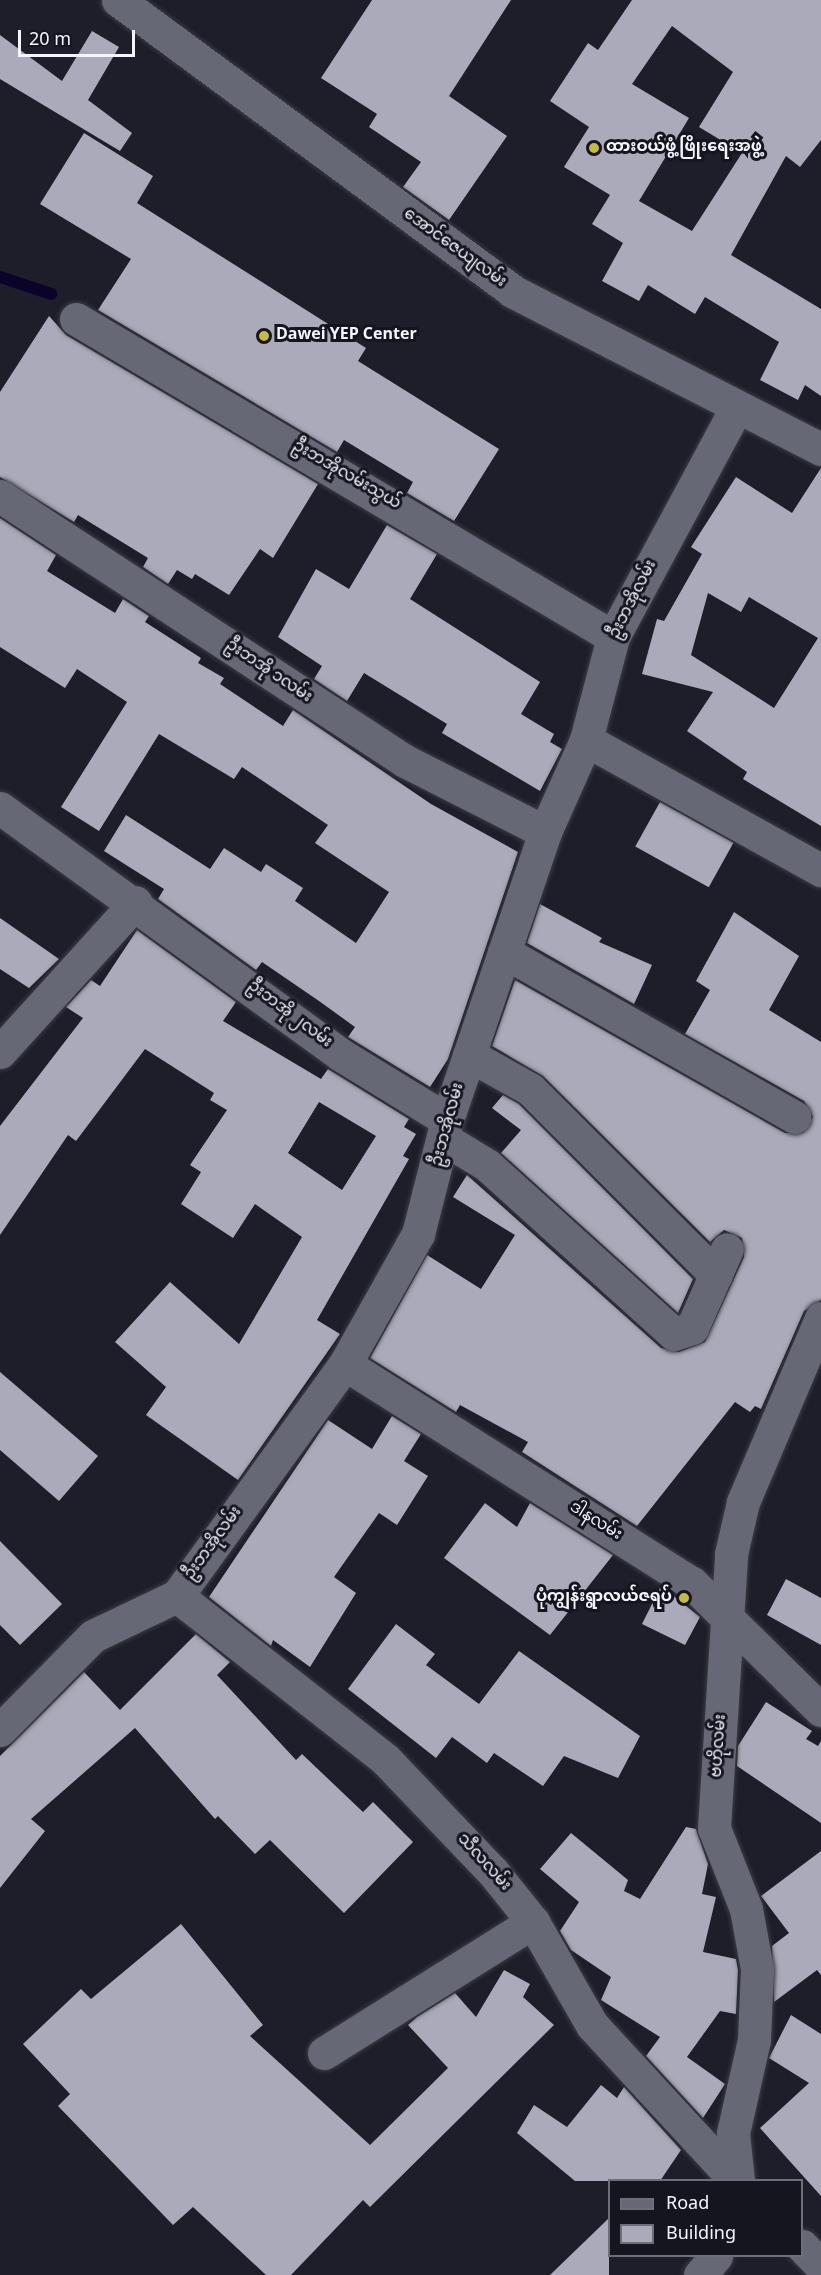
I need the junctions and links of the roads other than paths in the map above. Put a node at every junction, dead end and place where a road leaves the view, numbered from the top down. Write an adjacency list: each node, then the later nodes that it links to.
1 (118, 0): 3 (street, အောင်ဇေယျလမ်း)
2 (76, 319): 6 (street, ဦးဘအိုလမ်းသွယ်)
3 (736, 409): 4 (street, အောင်ဇေယျလမ်း); 6 (street, ဦးဘအိုလမ်း)
4 (821, 449)
5 (0, 496): 9 (street, ဦးဘအို ၁လမ်း)
6 (613, 637): 7 (street, ဦးဘအိုလမ်း)
7 (586, 740): 9 (street, ဦးဘအိုလမ်း); 10 (street)
8 (0, 808): 11 (street, ဦးဘအို ၂လမ်း)
9 (545, 832): 12 (street, ဦးဘအိုလမ်း)
10 (821, 870)
11 (136, 902): 13 (street); 16 (street, ဦးဘအို ၂လမ်း)
12 (504, 952): 14 (street, ဦးဘအိုလမ်း); 15 (street)
13 (0, 1052)
14 (469, 1055): 16 (street, ဦးဘအိုလမ်း); 16 (street, ဦးဘအို ၂လမ်း)
15 (794, 1117)
16 (447, 1130): 18 (street, ဦးဘအိုလမ်း)
17 (821, 1318): 20 (street, ဗဟိုလမ်း)
18 (345, 1364): 19 (street, ဦးဘအိုလမ်း); 20 (street, ဒါနလမ်း)
19 (177, 1596): 22 (street, ဦးဘအိုလမ်း); 23 (street, သီလလမ်း)
20 (728, 1619): 21 (street, ဒါနလမ်း); 26 (street, ဗဟိုလမ်း)
21 (821, 1710)
22 (0, 1731)
23 (532, 1922): 24 (street); 25 (street, သီလလမ်း)
24 (324, 2053)
25 (735, 2179)
26 (737, 2179)
27 (803, 2248): 29 (street)
28 (715, 2257): 30 (street)
29 (821, 2265)
30 (700, 2275)

